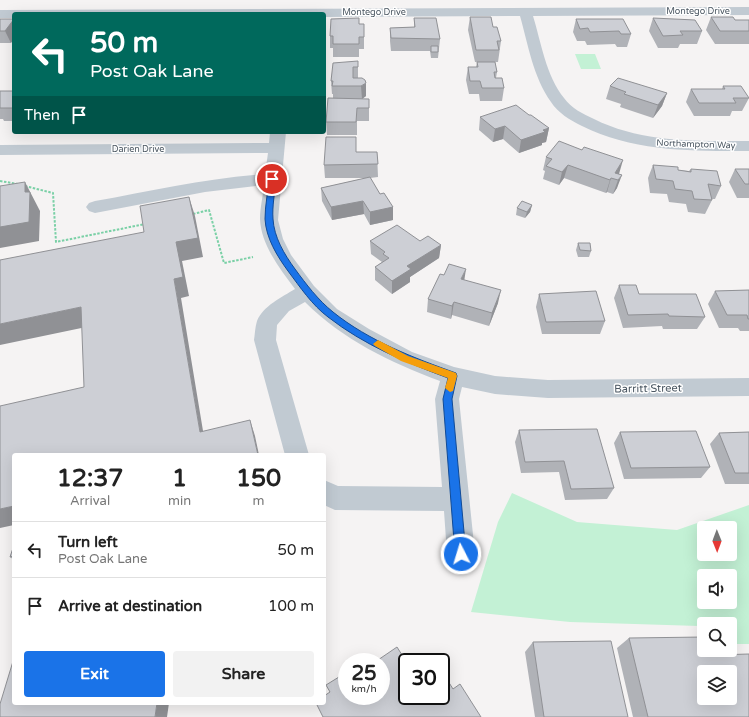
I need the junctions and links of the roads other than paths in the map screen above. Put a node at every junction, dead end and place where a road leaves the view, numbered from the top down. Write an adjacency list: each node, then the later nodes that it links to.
1 (295, 9): 3 (street, Montego Drive); 4 (street, Montego Drive)
2 (749, 11): 4 (street, Montego Drive)
3 (118, 12)
4 (525, 12): 8 (street, Northampton Way)
5 (0, 14): 6 (street, Montego Drive)
6 (12, 14)
7 (277, 140): 9 (street, Darien Drive); 10 (street, Barritt Street)
8 (749, 146)
9 (0, 150)
10 (272, 179): 11 (street); 12 (street, Barritt Street)
11 (95, 207)
12 (307, 292): 13 (street, Barritt Street); 15 (street)
13 (453, 376): 14 (street, Barritt Street); 17 (street)
14 (749, 387)
15 (296, 453)
16 (326, 493): 17 (street)
17 (456, 499): 18 (street)
18 (461, 554)

